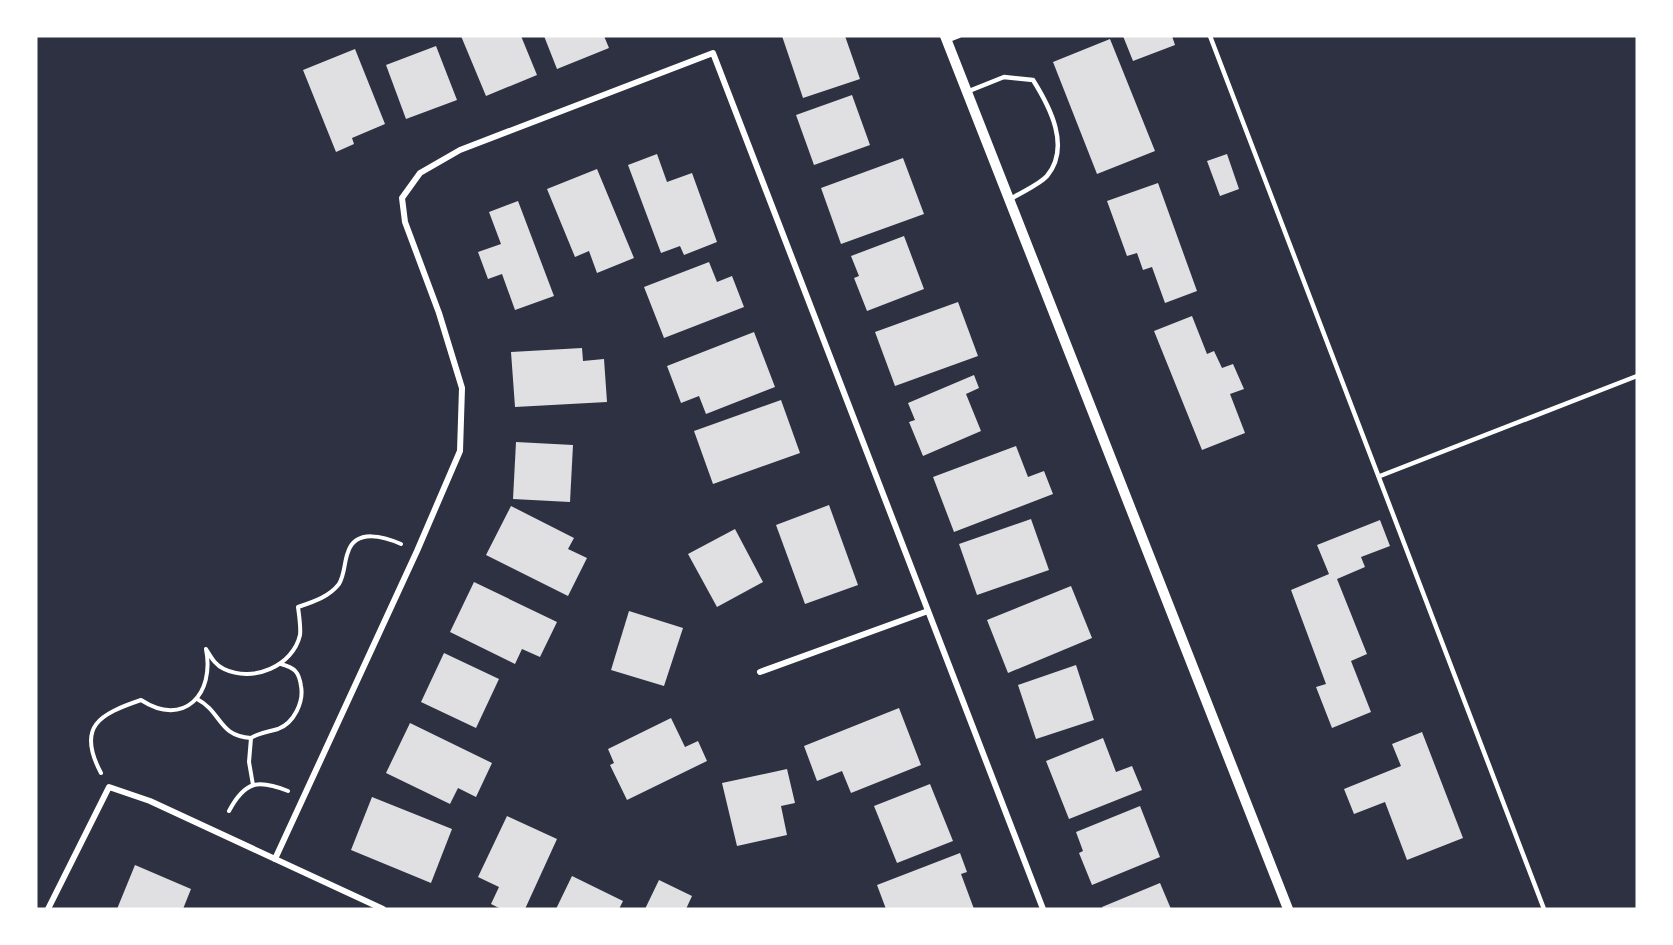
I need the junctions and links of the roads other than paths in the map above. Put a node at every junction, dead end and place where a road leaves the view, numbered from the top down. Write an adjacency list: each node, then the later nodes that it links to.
1 (959, 36): 3 (lane)
2 (1210, 36): 7 (lane)
3 (945, 38): 4 (street)
4 (966, 92): 5 (street); 5 (lane)
5 (1010, 199): 14 (street)
6 (1637, 376): 7 (lane)
7 (1380, 476): 15 (lane)
8 (928, 610): 9 (street); 10 (street); 13 (street)
9 (760, 672)
10 (275, 859): 11 (street); 12 (street)
11 (48, 909)
12 (383, 909)
13 (1043, 909)
14 (1288, 909)
15 (1544, 909)

